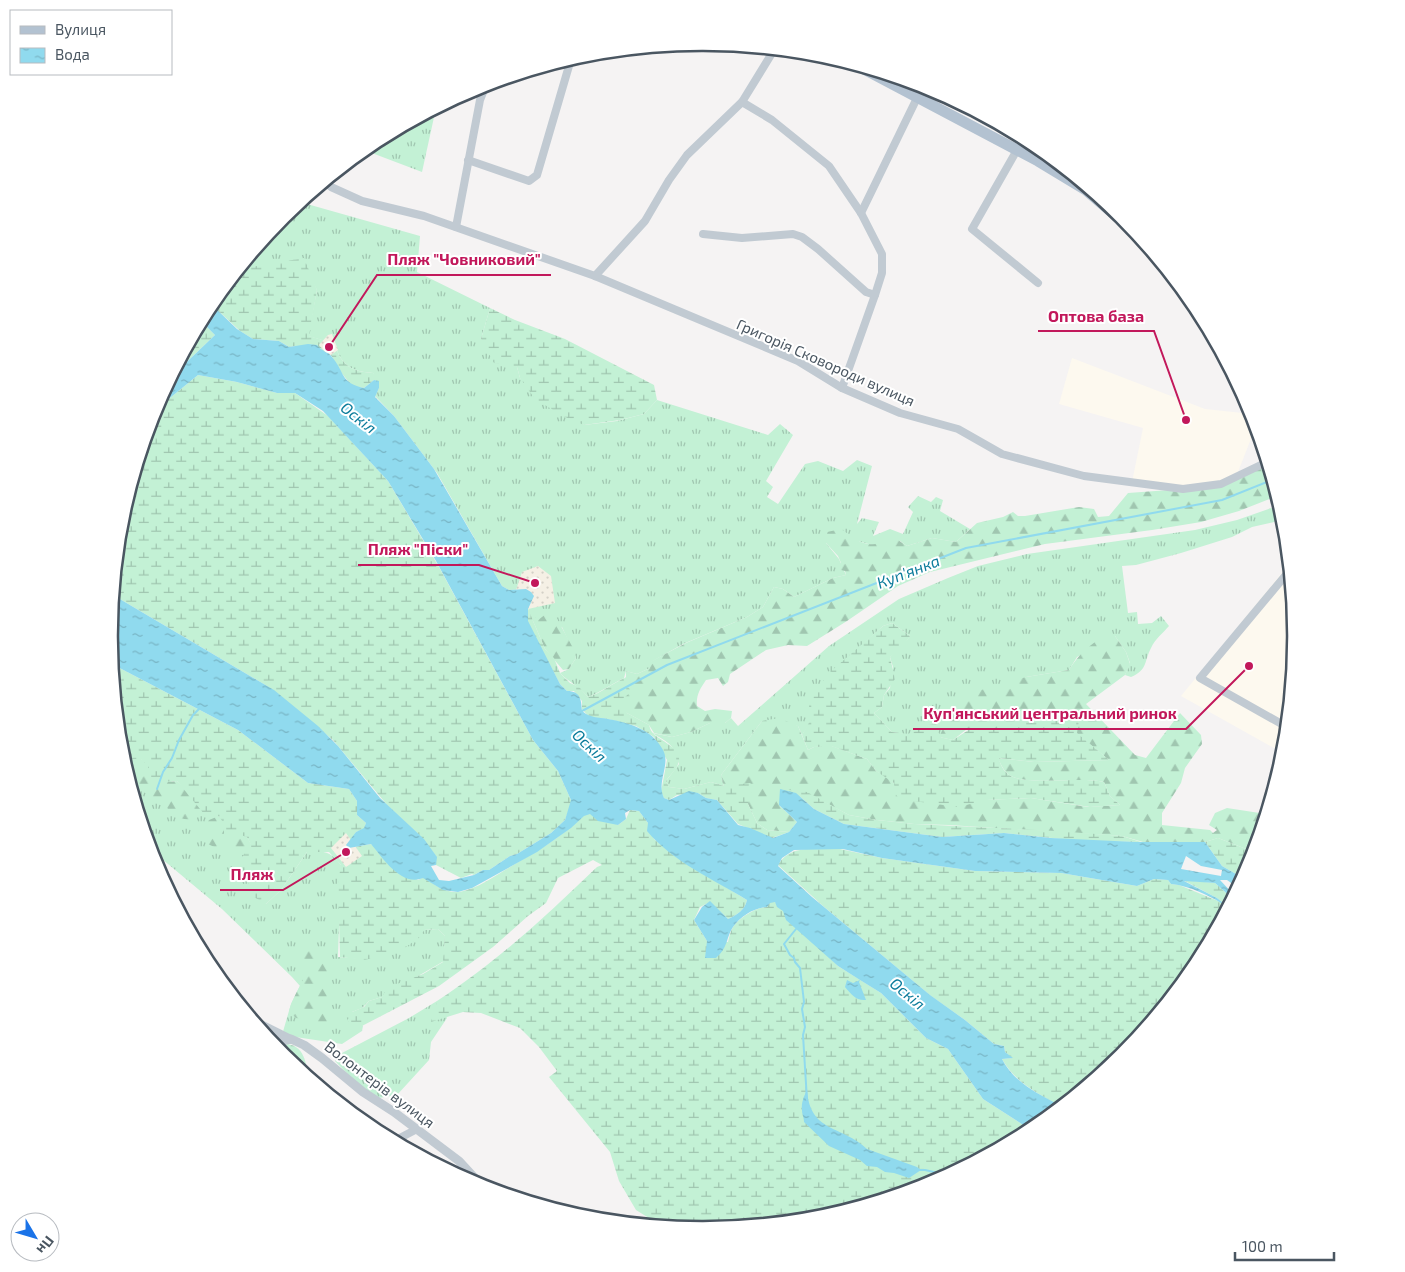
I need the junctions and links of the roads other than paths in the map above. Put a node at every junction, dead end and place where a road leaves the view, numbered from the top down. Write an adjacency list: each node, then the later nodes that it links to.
1 (771, 55): 6 (street)
2 (569, 67): 8 (street)
3 (884, 80): 5 (main road)
4 (482, 95): 8 (street)
5 (917, 98): 7 (main road); 11 (street)
6 (742, 102): 11 (street); 14 (street)
7 (1017, 150): 9 (main road); 15 (street)
8 (468, 160): 12 (street)
9 (1066, 178)
10 (330, 186): 12 (street, Григорія Сковороди вулиця)
11 (861, 213): 16 (street)
12 (456, 227): 14 (street, Григорія Сковороди вулиця)
13 (702, 234): 16 (street)
14 (595, 276): 17 (street, Григорія Сковороди вулиця)
15 (1038, 283)
16 (875, 295): 17 (street)
17 (842, 388): 18 (street, Григорія Сковороди вулиця)
18 (1261, 465)
19 (1284, 577): 20 (street)
20 (1280, 723)
21 (269, 1028): 22 (street, Волонтерів вулиця)
22 (291, 1039): 23 (street); 24 (street, Волонтерів вулиця)
23 (281, 1041)
24 (417, 1129): 25 (street); 26 (street, Волонтерів вулиця)
25 (402, 1137)
26 (468, 1171)

